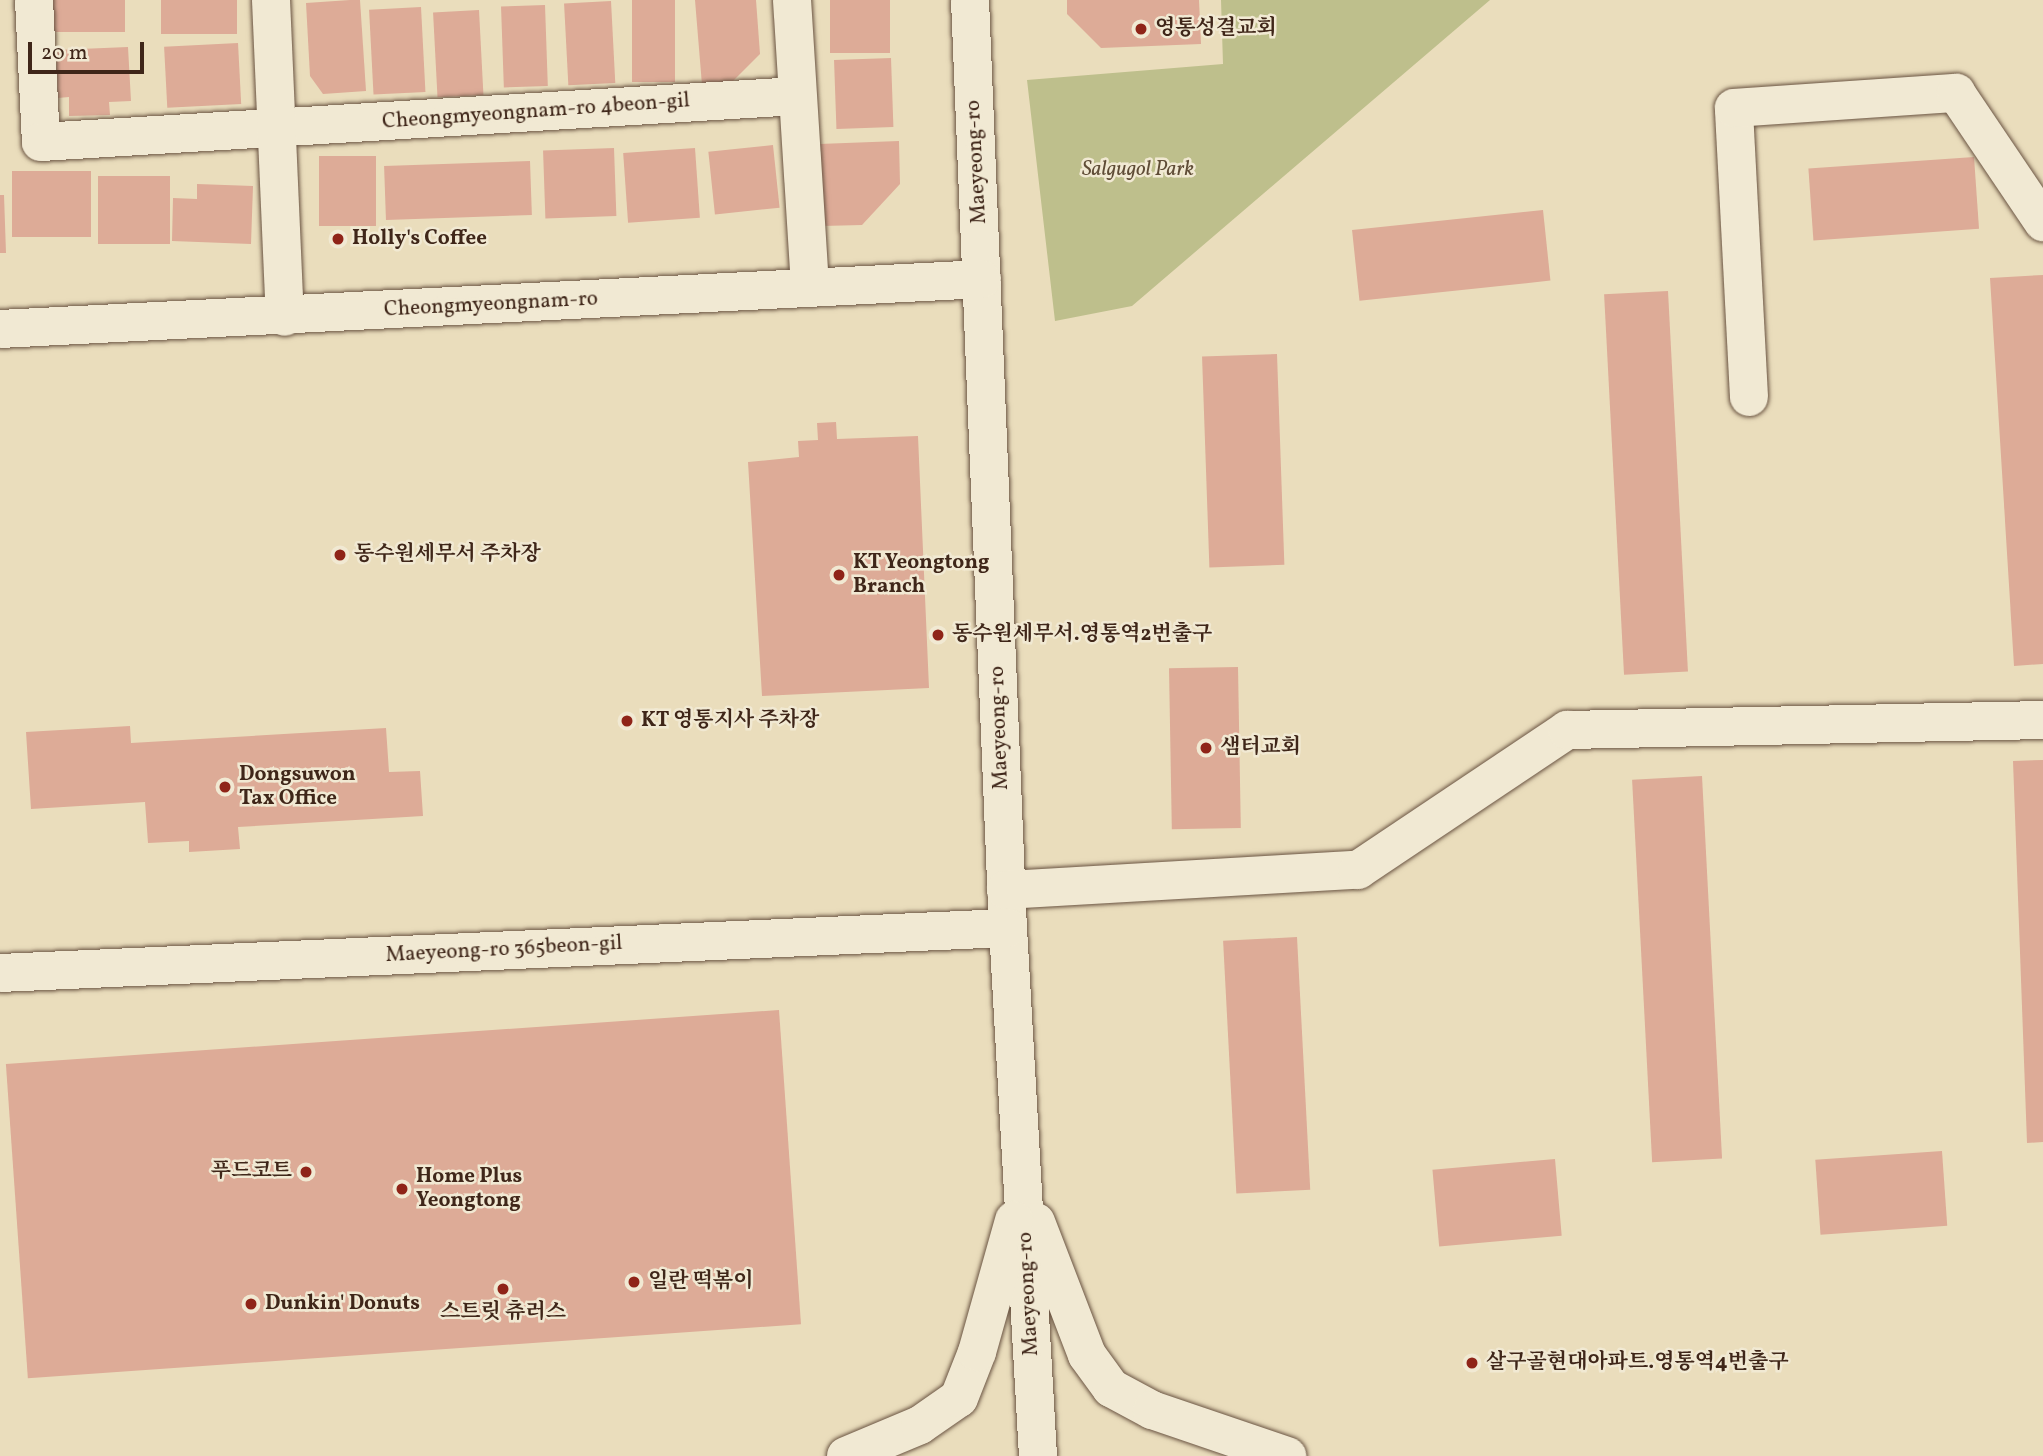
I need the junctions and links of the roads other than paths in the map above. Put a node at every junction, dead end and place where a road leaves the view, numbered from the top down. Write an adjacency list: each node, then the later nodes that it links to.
1 (34, 0): 6 (street, Cheongmyeongnam-ro 4beon-gil)
2 (271, 0): 6 (street)
3 (792, 0): 5 (street)
4 (970, 0): 8 (street, Maeyeong-ro)
5 (797, 96): 6 (street, Cheongmyeongnam-ro 4beon-gil); 9 (street)
6 (276, 128): 10 (street)
7 (2043, 222): 12 (street)
8 (982, 278): 9 (street, Cheongmyeongnam-ro); 14 (street, Maeyeong-ro)
9 (810, 286): 10 (street, Cheongmyeongnam-ro)
10 (285, 317): 11 (street, Cheongmyeongnam-ro)
11 (0, 329)
12 (1749, 397)
13 (2043, 720): 14 (street)
14 (1006, 890): 15 (street, Maeyeong-ro)
15 (1008, 928): 16 (street, Maeyeong-ro 365beon-gil); 17 (street, Maeyeong-ro)
16 (0, 973)
17 (1023, 1188): 18 (street); 19 (street, Maeyeong-ro); 20 (street)
18 (845, 1456)
19 (1038, 1456)
20 (1287, 1456)

